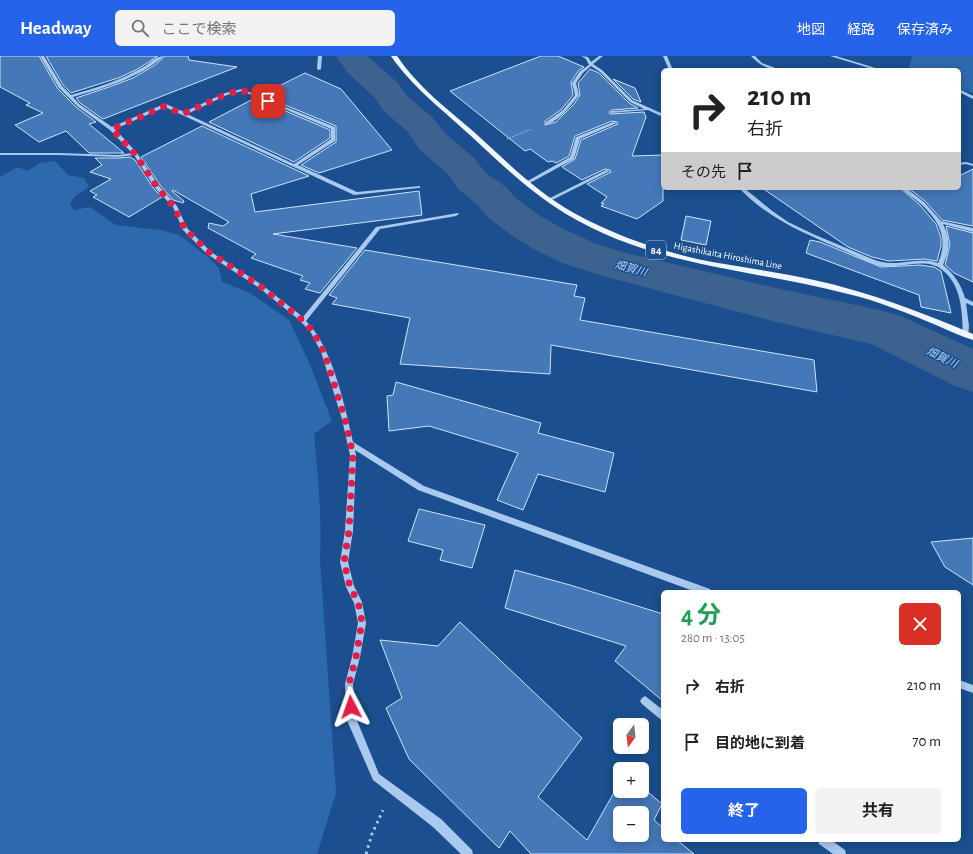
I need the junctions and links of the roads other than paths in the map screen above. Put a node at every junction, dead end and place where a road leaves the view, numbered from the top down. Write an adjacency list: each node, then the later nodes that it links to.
1 (42, 56): 16 (street)
2 (162, 56): 16 (street)
3 (320, 56): 14 (street)
4 (394, 56): 31 (main road, Higashikaita Hiroshima Line / 84)
5 (583, 56): 10 (street)
6 (601, 56): 10 (street)
7 (665, 56): 11 (street)
8 (753, 56): 12 (street)
9 (832, 56): 13 (street)
10 (591, 64): 18 (street); 22 (street)
11 (670, 68)
12 (773, 68)
13 (873, 68)
14 (319, 69)
15 (961, 91): 17 (street)
16 (70, 97): 24 (street)
17 (973, 98)
18 (648, 110): 19 (street); 21 (street)
19 (612, 112)
20 (183, 114): 24 (street); 28 (street); 28 (street)
21 (661, 115)
22 (548, 123)
23 (615, 123): 31 (street)
24 (112, 129): 26 (street)
25 (0, 154): 26 (street)
26 (135, 154): 42 (street)
27 (961, 164): 29 (street)
28 (294, 166): 32 (street)
29 (973, 166)
30 (608, 172): 35 (street)
31 (526, 183): 35 (main road, Higashikaita Hiroshima Line / 84)
32 (418, 187)
33 (743, 190): 39 (street)
34 (906, 190): 37 (street)
35 (548, 200): 43 (main road, Higashikaita Hiroshima Line / 84)
36 (456, 214): 42 (street)
37 (939, 222): 38 (street); 39 (street)
38 (973, 230)
39 (940, 265): 40 (street)
40 (962, 299): 41 (street); 43 (street)
41 (973, 304)
42 (303, 321): 44 (street)
43 (970, 336)
44 (350, 443): 45 (street); 51 (street)
45 (702, 590)
46 (961, 685): 47 (street)
47 (973, 689)
48 (645, 701): 49 (street)
49 (661, 714)
50 (826, 842): 52 (street)
51 (468, 854)
52 (841, 854)

